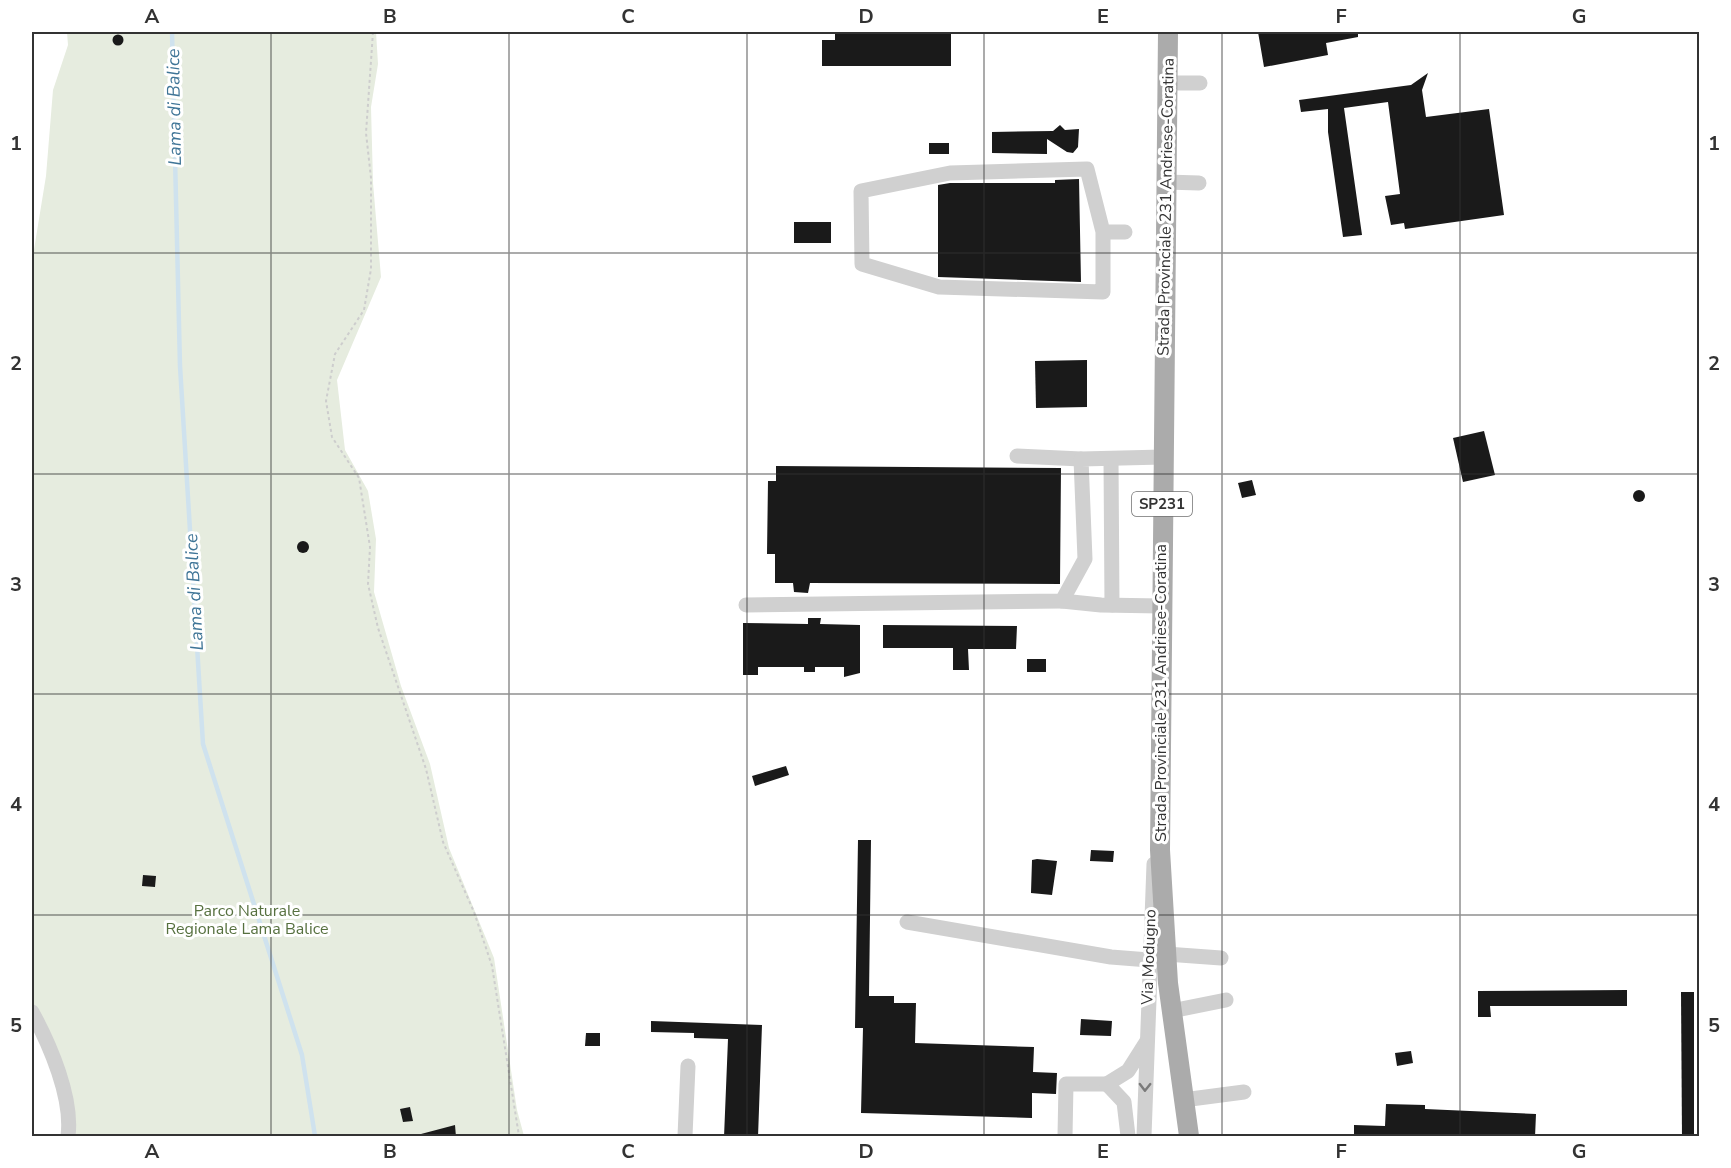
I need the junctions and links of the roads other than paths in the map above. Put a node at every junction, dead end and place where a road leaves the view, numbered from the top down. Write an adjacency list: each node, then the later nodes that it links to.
1 (1168, 32): 2 (main road, Strada Provinciale 231 Andriese-Coratina / SP231)
2 (1167, 83): 3 (street); 4 (main road, Strada Provinciale 231 Andriese-Coratina / SP231)
3 (1200, 83)
4 (1166, 182): 5 (street); 9 (main road, Strada Provinciale 231 Andriese-Coratina / SP231)
5 (1199, 183)
6 (1103, 232): 6 (street); 7 (street)
7 (1125, 232)
8 (1017, 456): 10 (street)
9 (1163, 458): 11 (street); 15 (main road, Strada Provinciale 231 Andriese-Coratina / SP231)
10 (1081, 459): 11 (street); 12 (street)
11 (1111, 459): 14 (street)
12 (1062, 601): 13 (street); 14 (street)
13 (746, 605)
14 (1113, 605): 15 (street)
15 (1161, 606): 17 (main road, Strada Provinciale 231 Andriese-Coratina / SP231)
16 (907, 922): 17 (street)
17 (1157, 957): 18 (street); 20 (main road, Strada Provinciale 231 Andriese-Coratina / SP231); 22 (street, Via Modugno)
18 (1221, 958)
19 (1226, 1000): 20 (street)
20 (1171, 1011): 26 (main road, Strada Provinciale 231 Andriese-Coratina / SP231)
21 (32, 1012): 27 (street)
22 (1147, 1041): 24 (street); 31 (street, Via Modugno, one-way to 31)
23 (688, 1066): 28 (street)
24 (1107, 1084): 29 (street); 30 (street)
25 (1245, 1092): 26 (street)
26 (1183, 1100): 32 (main road, Strada Provinciale 231 Andriese-Coratina / SP231)
27 (68, 1137)
28 (685, 1137)
29 (1065, 1137)
30 (1128, 1137)
31 (1144, 1137)
32 (1189, 1137)

